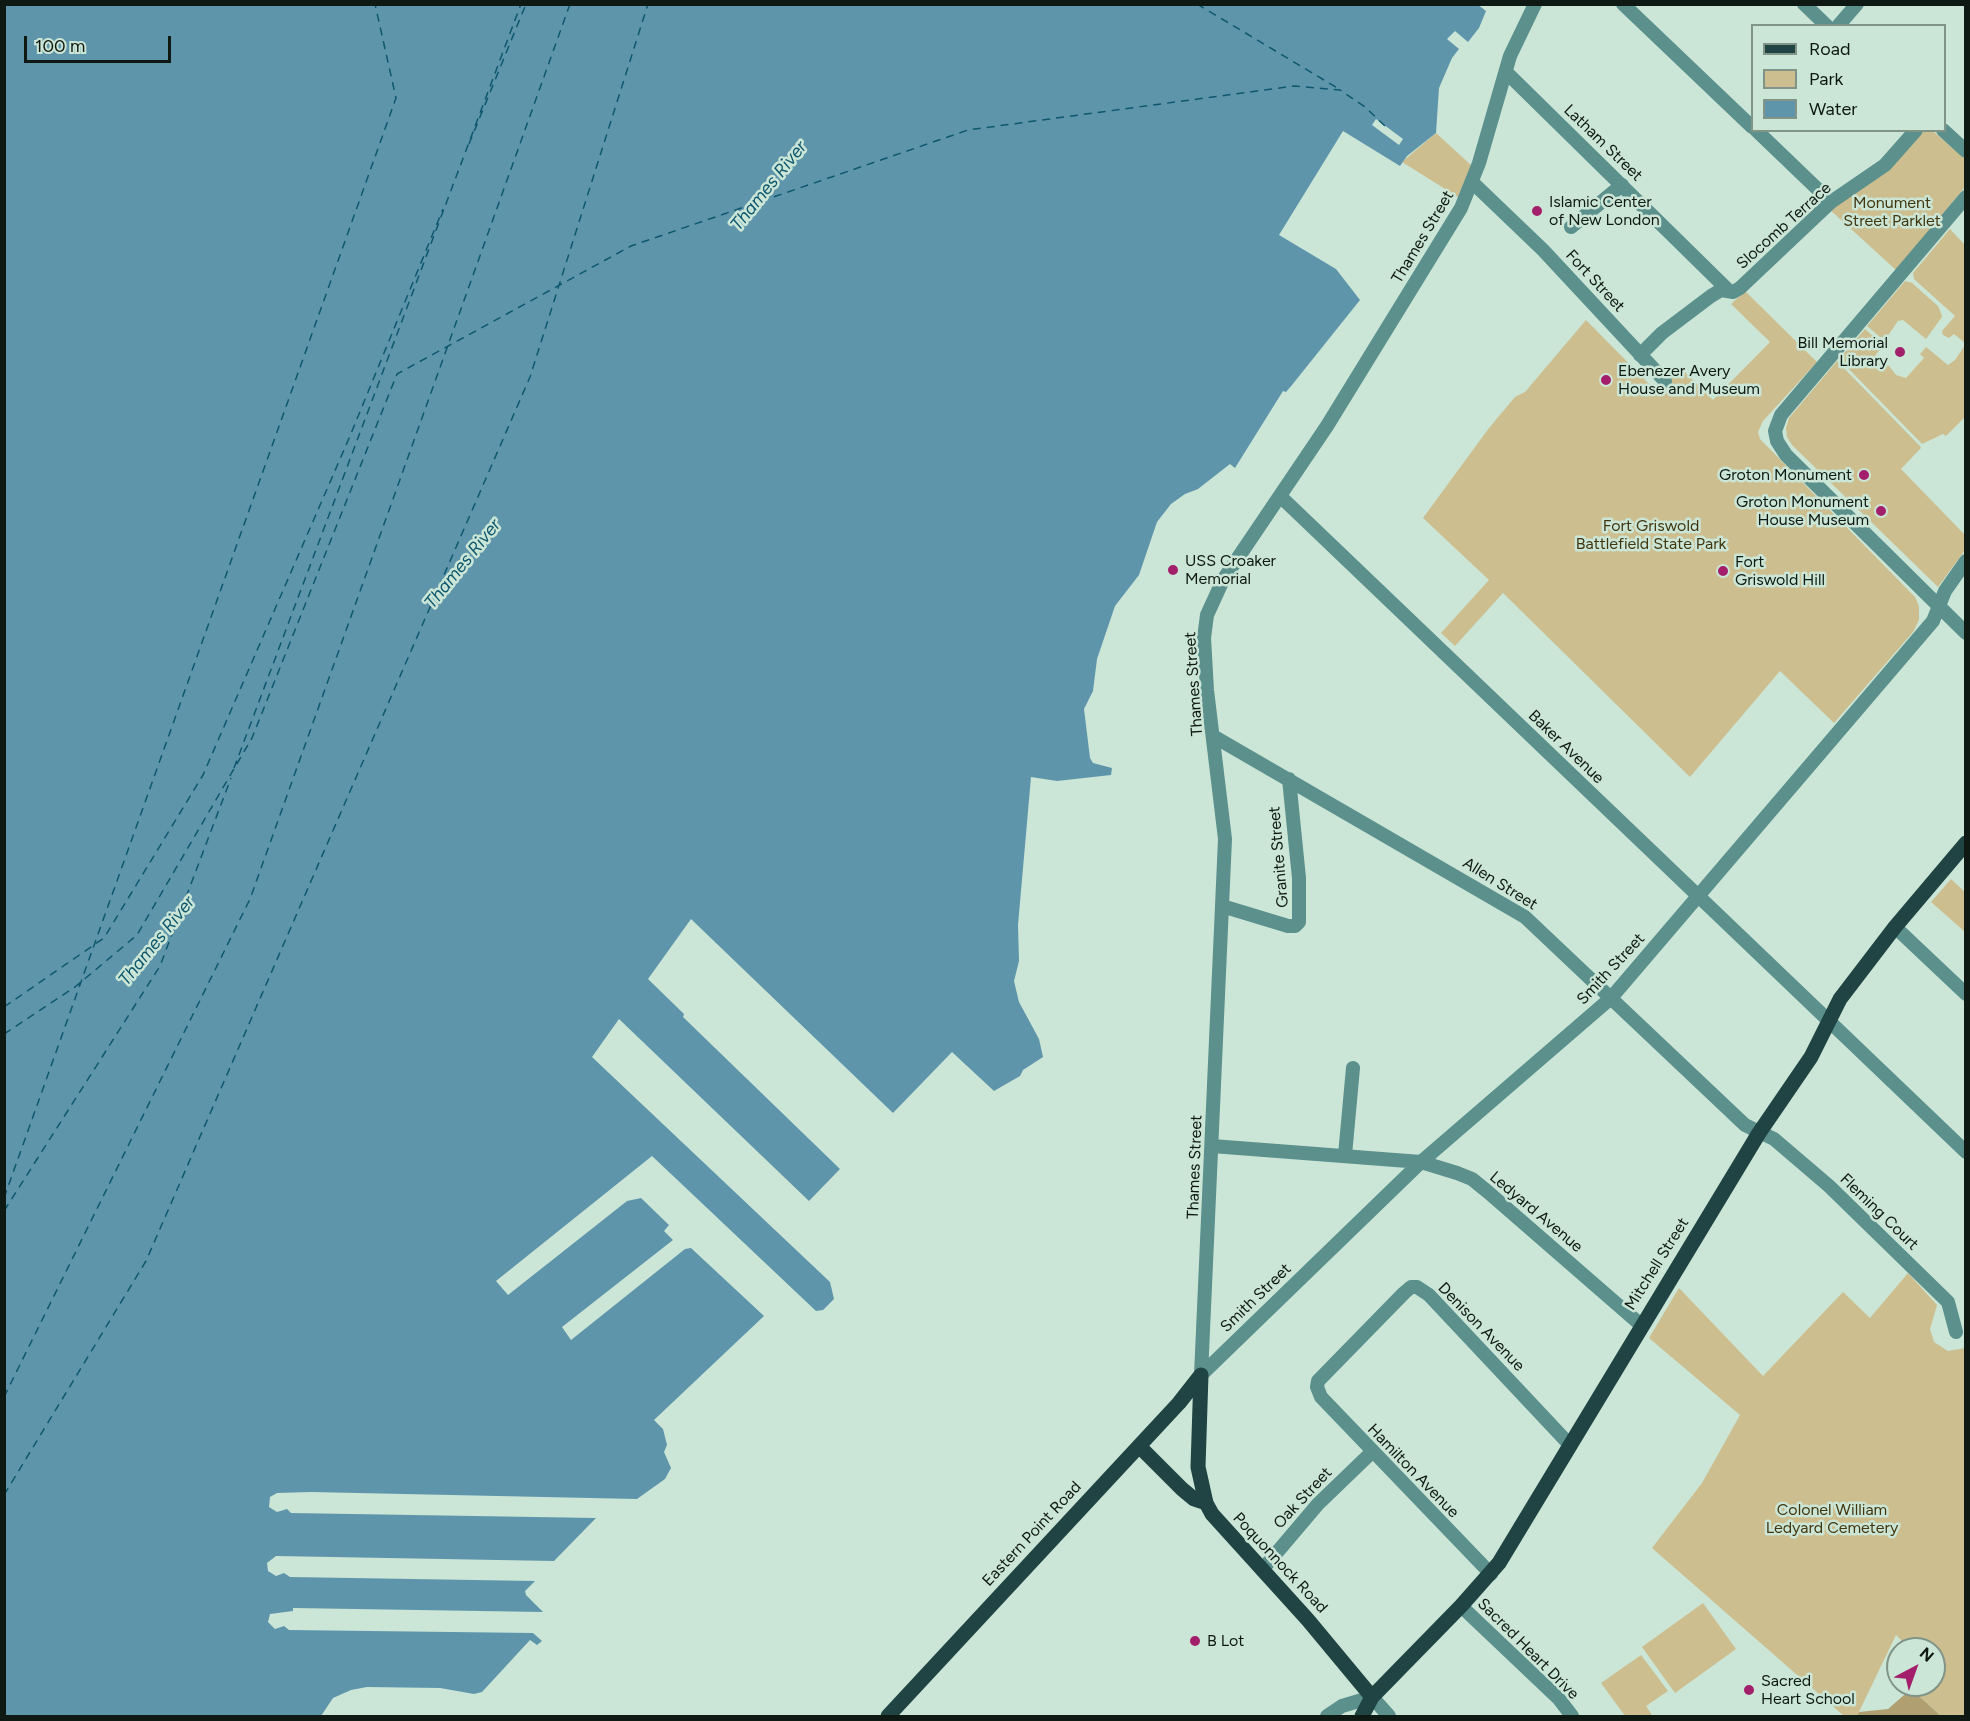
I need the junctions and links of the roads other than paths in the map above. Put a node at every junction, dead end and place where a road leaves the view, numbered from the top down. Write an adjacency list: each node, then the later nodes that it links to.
1 (1535, 4): 7 (street, Thames Street)
2 (1623, 4): 8 (street)
3 (1804, 4): 5 (street)
4 (1857, 4): 6 (street)
5 (1825, 24)
6 (1840, 24)
7 (1506, 72): 13 (street, Thames Street); 14 (street, Latham Street)
8 (1751, 126)
9 (1758, 132): 16 (street)
10 (1914, 132): 16 (street, Slocomb Terrace)
11 (1945, 132): 12 (street)
12 (1965, 151)
13 (1472, 182): 19 (street, Fort Street); 21 (street, Thames Street)
14 (1622, 185): 17 (street); 18 (street, Latham Street)
15 (1965, 197): 23 (street)
16 (1831, 202): 18 (street, Slocomb Terrace)
17 (1571, 227)
18 (1727, 289): 19 (street, Slocomb Terrace)
19 (1640, 355): 20 (street, Fort Street)
20 (1665, 381)
21 (1280, 496): 25 (street, Thames Street); 28 (street, Baker Avenue)
22 (1965, 561): 23 (street, Smith Street)
23 (1938, 606): 24 (street); 28 (street, Smith Street)
24 (1965, 633)
25 (1213, 736): 26 (street, Allen Street); 29 (street, Thames Street)
26 (1289, 779): 29 (street, Granite Street); 32 (street, Allen Street)
27 (1965, 843): 30 (main road, Mitchell Street)
28 (1698, 896): 32 (street, Smith Street); 33 (street, Baker Avenue)
29 (1222, 906): 36 (street, Thames Street)
30 (1895, 927): 31 (street); 33 (main road, Mitchell Street)
31 (1965, 994)
32 (1611, 998): 35 (street, Allen Street); 39 (street, Smith Street)
33 (1828, 1021): 35 (main road, Mitchell Street); 37 (street, Baker Avenue)
34 (1353, 1068): 38 (street)
35 (1759, 1133): 40 (main road, Mitchell Street); 41 (street, Fleming Court)
36 (1212, 1146): 38 (street, Ledyard Avenue); 42 (street, Thames Street)
37 (1965, 1152)
38 (1345, 1155): 39 (street, Ledyard Avenue)
39 (1421, 1162): 40 (street, Ledyard Avenue); 42 (street, Smith Street)
40 (1641, 1325): 44 (main road, Mitchell Street)
41 (1956, 1332)
42 (1202, 1375): 45 (main road, Eastern Point Road); 47 (main road, Poquonnock Road)
43 (1317, 1387): 44 (street, Denison Avenue); 46 (street, Hamilton Avenue)
44 (1569, 1444): 49 (main road, Mitchell Street)
45 (1139, 1446): 47 (main road); 52 (main road, Eastern Point Road)
46 (1372, 1452): 48 (street, Oak Street); 49 (street, Hamilton Avenue)
47 (1206, 1503): 48 (main road, Poquonnock Road)
48 (1262, 1570): 51 (main road, Poquonnock Road)
49 (1491, 1574): 50 (main road, Mitchell Street)
50 (1461, 1606): 51 (main road, Mitchell Street); 56 (street, Sacred Heart Drive)
51 (1372, 1697): 53 (street); 54 (main road, Mitchell Street); 55 (street, Poquonnock Road)
52 (888, 1716)
53 (1327, 1716)
54 (1362, 1716)
55 (1389, 1716)
56 (1572, 1716)

